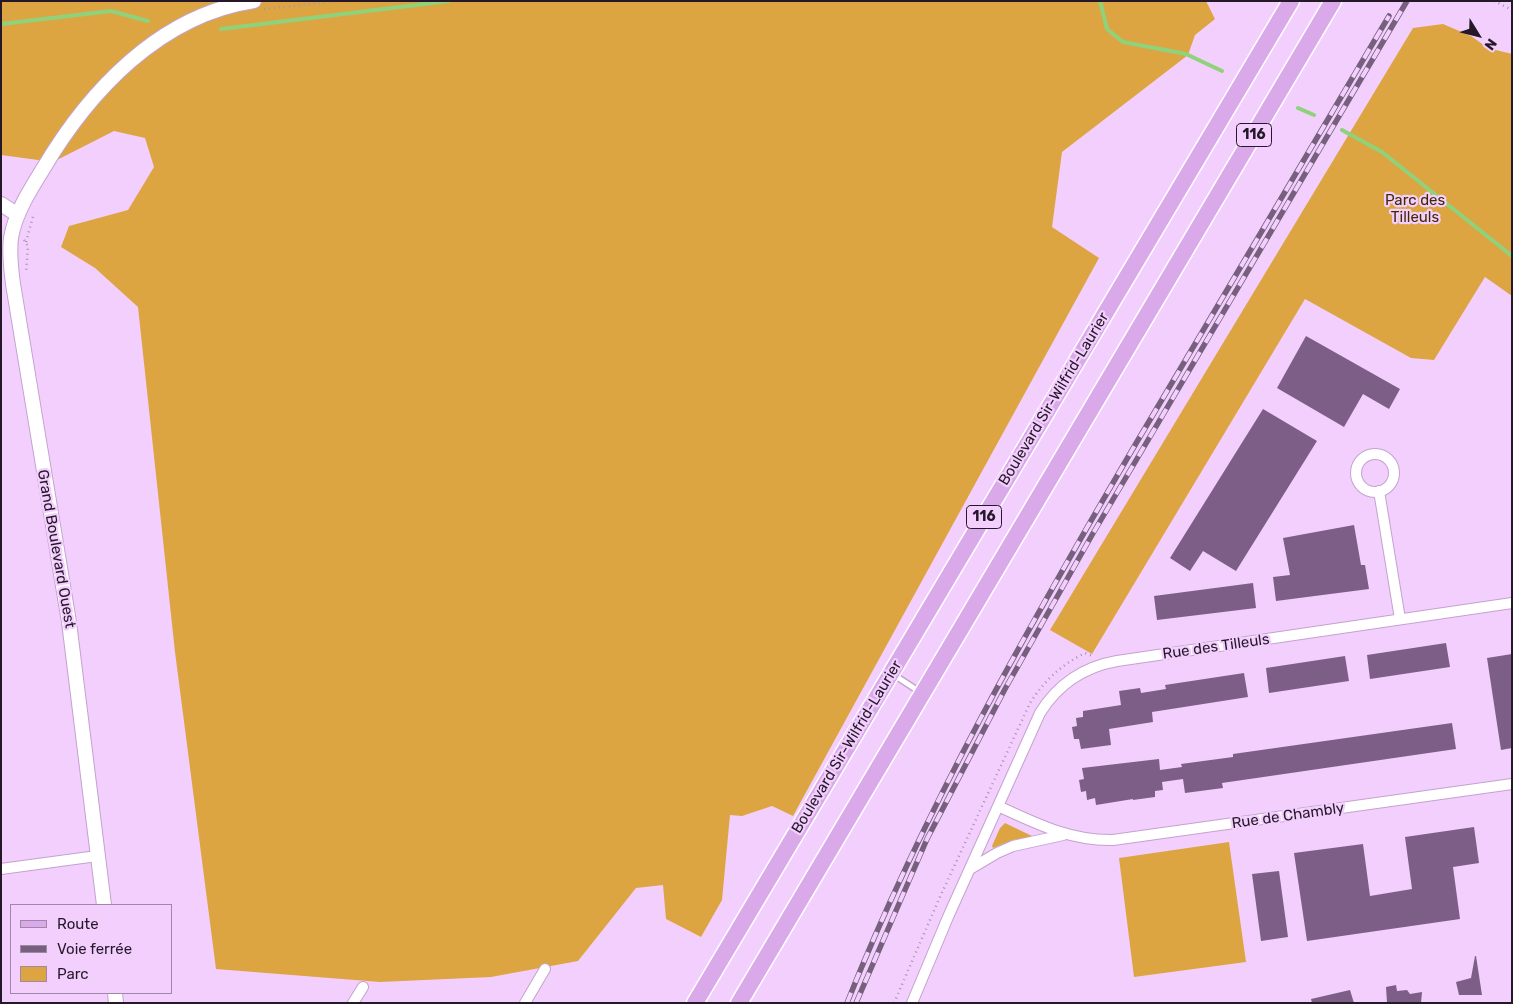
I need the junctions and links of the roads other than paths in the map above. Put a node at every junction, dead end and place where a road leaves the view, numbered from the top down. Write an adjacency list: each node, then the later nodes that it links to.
1 (1291, 1): 9 (main road, Boulevard Sir-Wilfrid-Laurier / 116)
2 (1333, 1): 10 (main road, 116)
3 (259, 5): 5 (street, Grand Boulevard Ouest)
4 (1, 204): 5 (street)
5 (18, 215): 14 (street, Grand Boulevard Ouest)
6 (1379, 491): 8 (street)
7 (1512, 603): 8 (street, Rue des Tilleuls)
8 (1400, 620): 12 (street, Rue des Tilleuls)
9 (891, 674): 10 (lane); 22 (main road, Boulevard Sir-Wilfrid-Laurier / 116)
10 (923, 693): 23 (main road, 116)
11 (1512, 784): 13 (street, Rue de Chambly)
12 (998, 806): 13 (street, Rue de Chambly); 16 (street)
13 (1064, 834): 16 (street, Rue de Chambly)
14 (97, 856): 15 (street); 17 (street, Grand Boulevard Ouest)
15 (1, 868)
16 (969, 870): 24 (street)
17 (104, 904)
18 (545, 968): 21 (street)
19 (363, 987): 20 (street)
20 (353, 1003)
21 (525, 1003)
22 (695, 1003)
23 (739, 1003)
24 (912, 1003)

